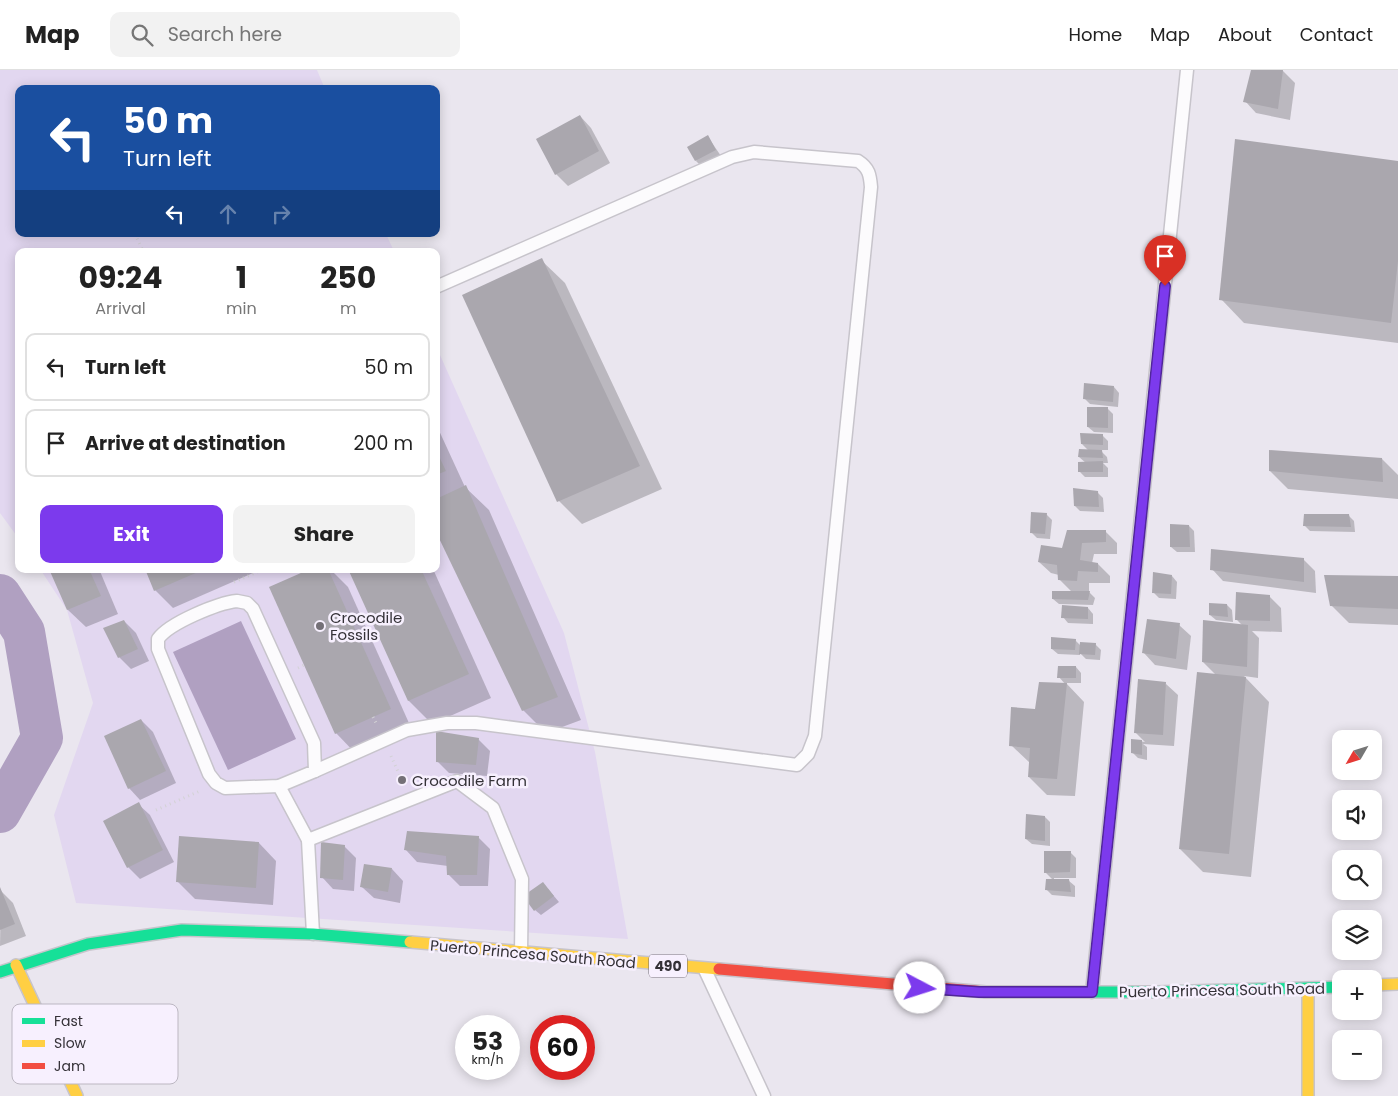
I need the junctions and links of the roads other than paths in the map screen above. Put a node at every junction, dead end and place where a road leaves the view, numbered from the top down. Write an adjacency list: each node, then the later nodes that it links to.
1 (1187, 70): 15 (lane)
2 (440, 284): 3 (lane)
3 (315, 771): 4 (lane); 4 (lane)
4 (279, 786): 5 (lane)
5 (308, 840): 6 (lane); 7 (lane)
6 (313, 934): 7 (main road, Puerto Princesa South Road / 490); 8 (main road, Puerto Princesa South Road / 490)
7 (521, 952): 9 (main road, Puerto Princesa South Road / 490)
8 (16, 965): 10 (main road, Puerto Princesa South Road / 490); 16 (main road)
9 (705, 970): 15 (main road, Puerto Princesa South Road / 490); 19 (lane)
10 (0, 972)
11 (1398, 984): 12 (main road)
12 (1382, 985)
13 (1332, 988): 14 (main road, Puerto Princesa South Road / 490)
14 (1308, 989): 15 (main road, Puerto Princesa South Road / 490); 20 (main road)
15 (1092, 992)
16 (34, 1004)
17 (71, 1084): 18 (main road)
18 (77, 1096)
19 (764, 1096)
20 (1308, 1096)

